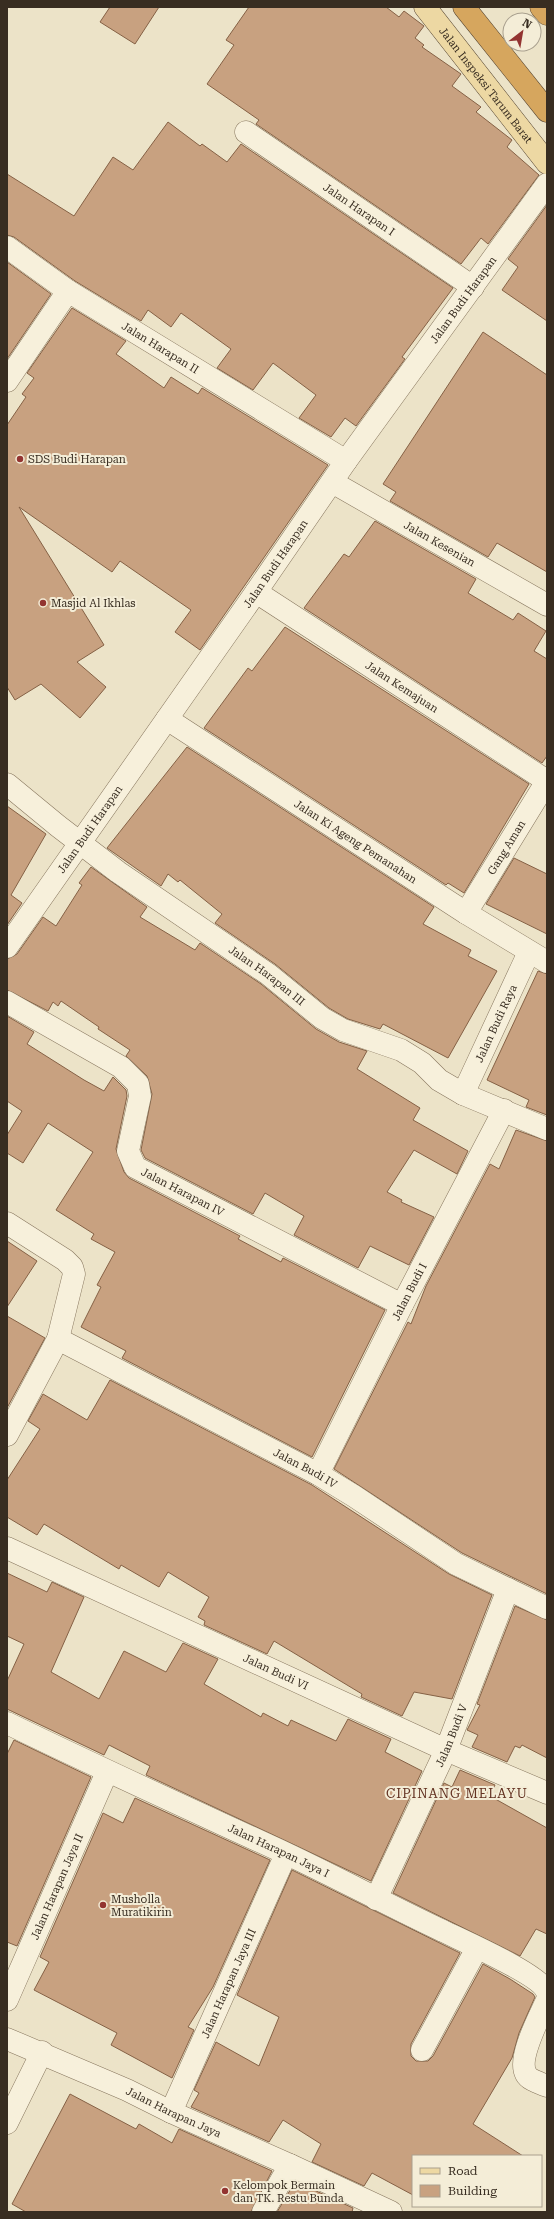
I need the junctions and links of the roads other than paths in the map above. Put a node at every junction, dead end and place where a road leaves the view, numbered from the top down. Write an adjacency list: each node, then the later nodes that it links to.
1 (424, 7): 7 (main road, Jalan Inspeksi Tarum Barat)
2 (464, 7): 5 (highway)
3 (541, 7): 4 (highway)
4 (547, 14)
5 (547, 111)
6 (246, 132): 10 (street, Jalan Harapan I)
7 (547, 163)
8 (547, 184): 10 (street, Jalan Budi Harapan)
9 (7, 247): 11 (street, Jalan Harapan II)
10 (473, 287): 13 (street, Jalan Budi Harapan)
11 (68, 291): 12 (street); 13 (street, Jalan Harapan II)
12 (7, 381)
13 (346, 461): 14 (street, Jalan Budi Harapan)
14 (332, 482): 15 (street, Jalan Budi Harapan); 16 (street, Jalan Kesenian)
15 (256, 592): 17 (street, Jalan Budi Harapan); 18 (street, Jalan Kemajuan)
16 (547, 605)
17 (167, 719): 20 (street, Jalan Budi Harapan); 21 (street, Jalan Ki Ageng Pemanahan)
18 (547, 781): 21 (street, Gang Aman)
19 (7, 784): 20 (street, Jalan Harapan III)
20 (81, 842): 22 (street, Jalan Budi Harapan); 25 (street, Jalan Harapan III)
21 (466, 913): 23 (street, Jalan Ki Ageng Pemanahan)
22 (7, 947)
23 (538, 957): 25 (street, Jalan Budi Raya)
24 (7, 1002): 29 (street, Jalan Harapan IV)
25 (463, 1094): 26 (street, Jalan Harapan III)
26 (504, 1110): 27 (street, Jalan Harapan III); 29 (street, Jalan Budi I)
27 (547, 1129)
28 (7, 1223): 30 (street)
29 (402, 1305): 32 (street, Jalan Budi I)
30 (58, 1339): 31 (street); 32 (street, Jalan Budi IV)
31 (9, 1427)
32 (318, 1474): 34 (street, Jalan Budi IV)
33 (7, 1548): 37 (street, Jalan Budi VI)
34 (508, 1589): 35 (street, Jalan Budi IV); 37 (street, Jalan Budi V)
35 (547, 1608)
36 (7, 1723): 38 (street, Jalan Harapan Jaya I)
37 (446, 1750): 39 (street, Jalan Budi VI); 41 (street, Jalan Budi V)
38 (107, 1772): 40 (street, Jalan Harapan Jaya I); 44 (street, Jalan Harapan Jaya II)
39 (547, 1793)
40 (286, 1854): 41 (street, Jalan Harapan Jaya I); 49 (street, Jalan Harapan Jaya III)
41 (376, 1899): 42 (street, Jalan Harapan Jaya I)
42 (477, 1948): 43 (street, Jalan Harapan Jaya I); 46 (street)
43 (547, 1994): 48 (street)
44 (7, 2000)
45 (7, 2039): 47 (street, Jalan Harapan Jaya)
46 (422, 2050)
47 (42, 2052): 49 (street, Jalan Harapan Jaya); 50 (street)
48 (547, 2086)
49 (171, 2112): 51 (street, Jalan Harapan Jaya)
50 (7, 2123)
51 (290, 2165): 52 (street); 53 (street, Jalan Harapan Jaya)
52 (263, 2212)
53 (391, 2212)

